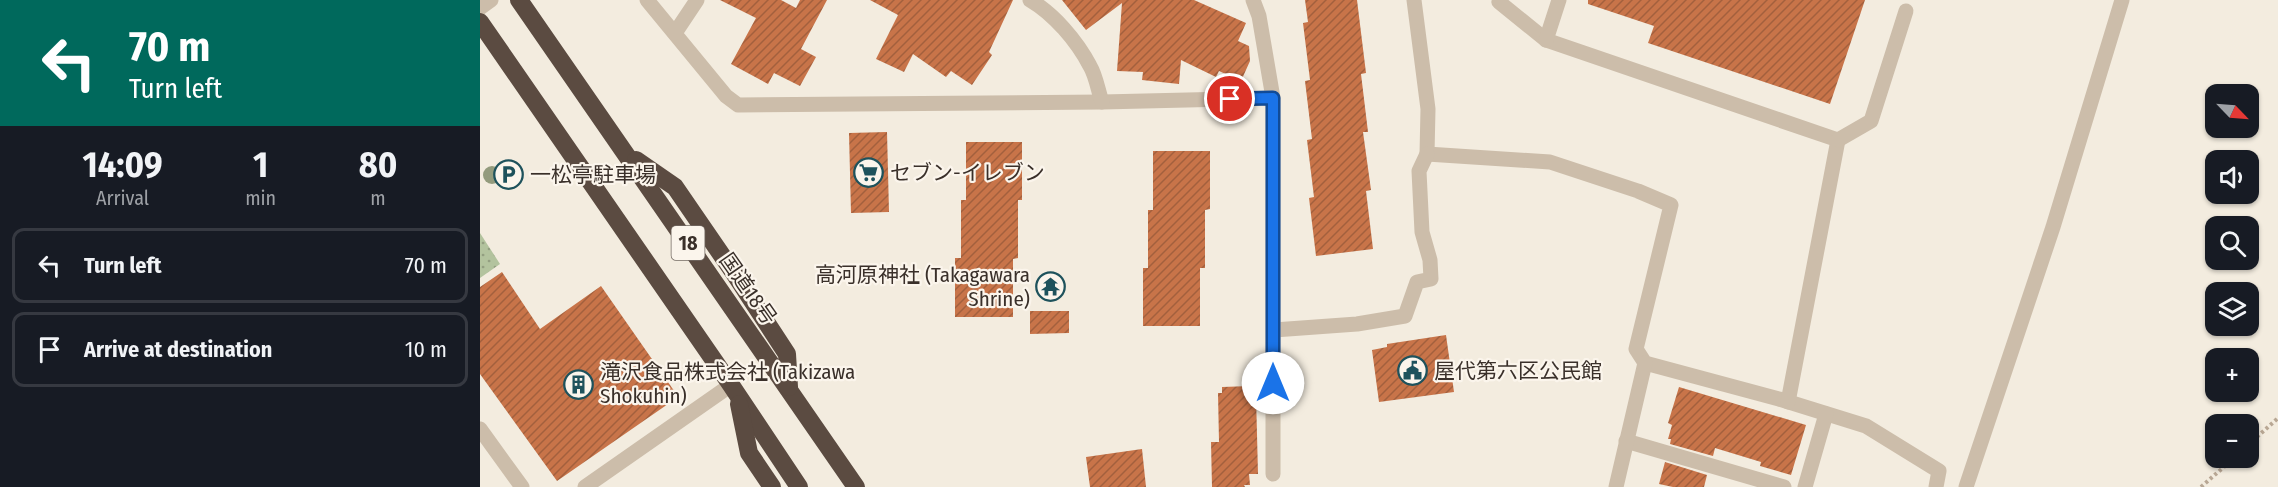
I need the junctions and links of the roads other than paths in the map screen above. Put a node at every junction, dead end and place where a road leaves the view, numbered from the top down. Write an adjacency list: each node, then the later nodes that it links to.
1 (491, 0): 11 (street)
2 (519, 0): 32 (highway, 国道18号 / 18)
3 (647, 0): 14 (street)
4 (697, 0): 14 (street)
5 (1030, 0): 17 (street)
6 (1253, 0): 16 (street)
7 (1414, 0): 19 (street)
8 (1500, 0): 15 (street)
9 (1559, 0): 15 (street)
10 (2122, 0): 37 (street)
11 (480, 8)
12 (1906, 11): 18 (street)
13 (480, 21): 22 (highway, 18)
14 (675, 33): 17 (street)
15 (1545, 40): 18 (street)
16 (1273, 98): 17 (street); 20 (street)
17 (1102, 102)
18 (1838, 140): 23 (street)
19 (1427, 154): 20 (street); 21 (street)
20 (1274, 330): 27 (street)
21 (1645, 363): 23 (street); 26 (street)
22 (734, 390): 29 (street); 30 (highway); 31 (highway, 18)
23 (1788, 402): 24 (street)
24 (1826, 414): 35 (street); 36 (street)
25 (480, 429): 28 (street)
26 (1626, 441): 33 (street); 34 (street)
27 (1273, 474)
28 (522, 487)
29 (585, 487)
30 (772, 487)
31 (798, 487)
32 (856, 487)
33 (1616, 487)
34 (1784, 487)
35 (1805, 487)
36 (1936, 487)
37 (1966, 487)

